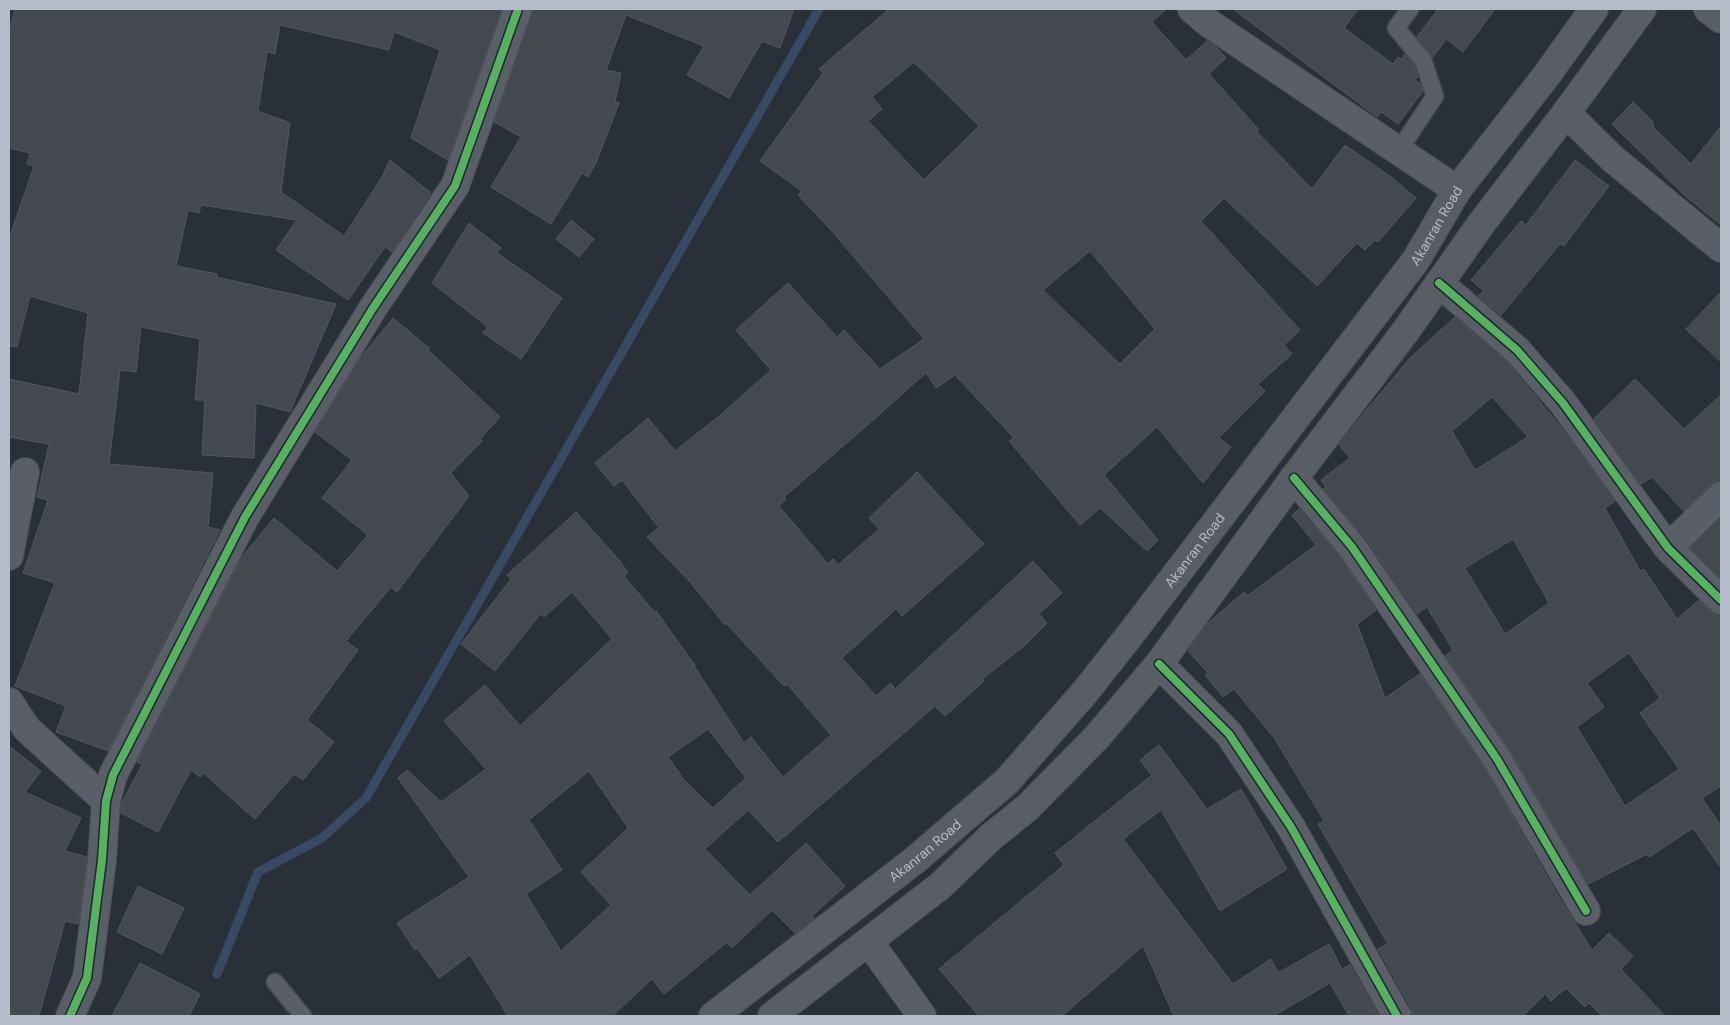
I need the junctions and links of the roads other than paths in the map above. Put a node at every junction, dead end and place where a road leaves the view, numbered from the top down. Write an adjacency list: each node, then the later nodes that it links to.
1 (518, 9): 21 (street)
2 (1192, 9): 9 (street)
3 (1410, 9): 9 (lane)
4 (1594, 9): 10 (main road, Akanran Road)
5 (1642, 9): 8 (main road)
6 (1708, 9): 7 (street)
7 (1721, 19)
8 (1566, 113): 11 (street); 12 (main road)
9 (1398, 152): 10 (street)
10 (1457, 190): 27 (main road, Akanran Road)
11 (1721, 248)
12 (1439, 284): 14 (main road); 16 (street)
13 (25, 472): 17 (street)
14 (1294, 478): 19 (main road); 22 (street)
15 (1721, 496): 16 (street)
16 (1668, 548): 18 (street)
17 (9, 556)
18 (1721, 600)
19 (1159, 664): 23 (main road); 30 (street)
20 (9, 702): 21 (street)
21 (106, 801): 25 (street)
22 (1586, 911)
23 (869, 942): 28 (main road); 29 (street)
24 (275, 982): 26 (lane)
25 (70, 1016)
26 (303, 1016)
27 (713, 1016)
28 (772, 1016)
29 (922, 1016)
30 (1397, 1016)

